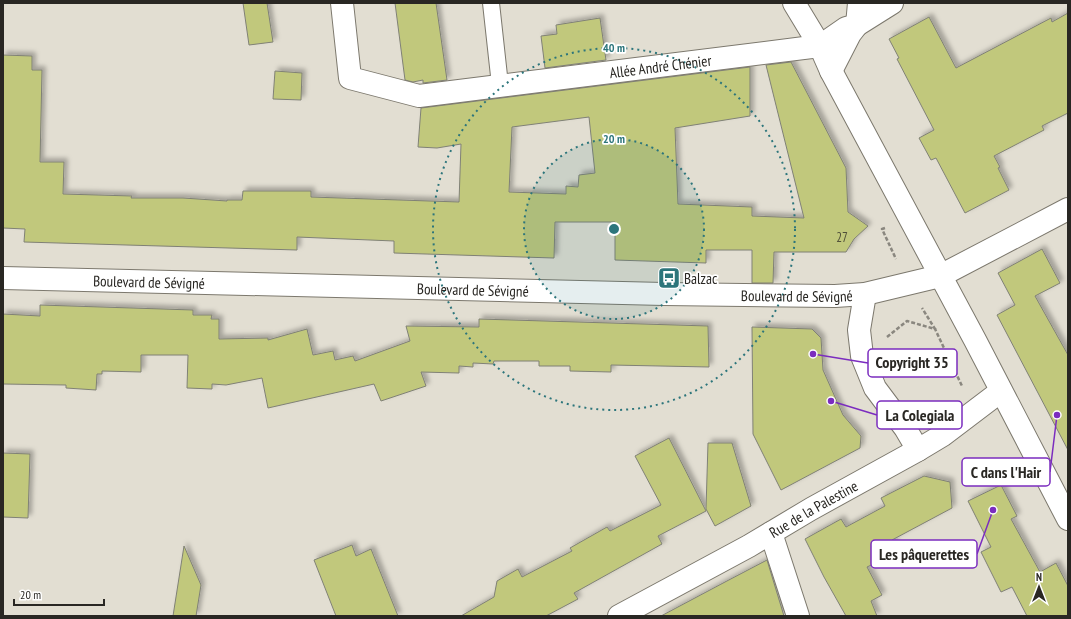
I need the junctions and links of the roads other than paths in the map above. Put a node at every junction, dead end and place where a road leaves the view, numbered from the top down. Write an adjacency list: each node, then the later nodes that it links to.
1 (342, 3): 9 (street, Allée André Chénier)
2 (491, 3): 9 (lane)
3 (794, 3): 7 (street)
4 (859, 3): 6 (street)
5 (892, 3): 6 (street)
6 (857, 25): 7 (street); 8 (street)
7 (820, 46): 8 (street); 9 (street, Allée André Chénier)
8 (831, 71): 11 (street)
9 (500, 85)
10 (1068, 209): 11 (street, Boulevard de Sévigné)
11 (940, 276): 13 (street, Boulevard de Sévigné); 14 (street)
12 (3, 278): 13 (street, Boulevard de Sévigné)
13 (865, 294): 15 (street)
14 (1001, 391): 15 (street, Rue de la Palestine); 16 (street)
15 (918, 450): 17 (street, Rue de la Palestine)
16 (1068, 519)
17 (771, 533): 18 (street, Rue de la Palestine); 19 (street)
18 (619, 616)
19 (798, 616)

